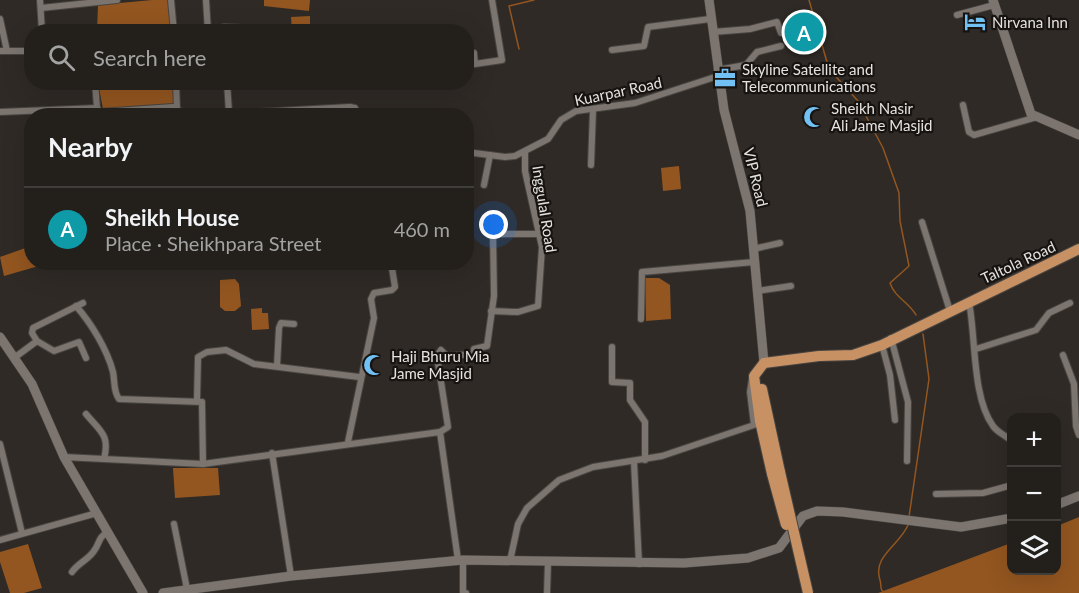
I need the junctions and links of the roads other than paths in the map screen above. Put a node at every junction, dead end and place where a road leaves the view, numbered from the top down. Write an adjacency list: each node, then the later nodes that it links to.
1 (40, 0): 8 (street)
2 (117, 0): 8 (street)
3 (171, 0): 13 (street)
4 (206, 0): 14 (street)
5 (492, 0): 21 (street)
6 (709, 0): 11 (street, VIP Road)
7 (993, 3): 9 (street); 37 (street)
8 (41, 8): 12 (street)
9 (957, 15)
10 (0, 19): 19 (street)
11 (710, 19): 15 (street, VIP Road); 18 (street)
12 (42, 24)
13 (173, 24)
14 (208, 24)
15 (713, 32): 16 (street); 22 (street, VIP Road)
16 (782, 33)
17 (781, 46): 22 (street, Kuarpar Road)
18 (612, 50)
19 (3, 51): 20 (street)
20 (24, 51)
21 (474, 53)
22 (717, 74): 34 (street, Kuarpar Road); 47 (street, VIP Road)
23 (96, 90): 27 (street)
24 (176, 90): 30 (street)
25 (226, 90): 31 (street)
26 (963, 105): 37 (street)
27 (97, 108)
28 (158, 108): 29 (street)
29 (174, 108)
30 (177, 108)
31 (225, 108)
32 (332, 108): 33 (street)
33 (356, 108)
34 (593, 110): 39 (street, Kuarpar Road); 42 (street)
35 (0, 112): 36 (street)
36 (24, 112)
37 (1037, 117): 38 (street)
38 (1079, 135)
39 (525, 152): 41 (street, Kuarpar Road); 45 (street, Inggulal Road)
40 (474, 153): 41 (street, Kuarpar Road)
41 (490, 155): 43 (street)
42 (591, 165)
43 (484, 185)
44 (921, 222): 56 (street)
45 (539, 234): 55 (street, Inggulal Road); 55 (street)
46 (780, 243): 47 (street)
47 (753, 249): 49 (street, VIP Road)
48 (1079, 249): 53 (main road, Taltola Road)
49 (754, 262): 52 (street, VIP Road); 57 (street)
50 (392, 270): 69 (street)
51 (791, 286): 52 (street)
52 (757, 291): 68 (street, VIP Road)
53 (969, 301): 56 (main road, Taltola Road); 63 (street)
54 (1070, 303): 63 (street)
55 (491, 311): 73 (street)
56 (950, 311): 61 (main road, Taltola Road)
57 (641, 320)
58 (294, 324): 67 (street)
59 (0, 337): 65 (street)
60 (37, 341): 65 (street); 66 (street); 70 (street)
61 (887, 341): 68 (main road, Taltola Road); 72 (street); 82 (street)
62 (612, 347): 81 (street)
63 (976, 349): 75 (street)
64 (1063, 355): 74 (street)
65 (14, 358): 79 (street)
66 (87, 358)
67 (277, 366): 69 (street); 70 (street)
68 (759, 369): 81 (street); 85 (main road)
69 (359, 377): 76 (street)
70 (197, 400): 84 (street)
71 (86, 414): 80 (street)
72 (895, 420)
73 (440, 432): 76 (street); 96 (street)
74 (1079, 435)
75 (1007, 438)
76 (348, 442): 78 (street)
77 (0, 444): 94 (street)
78 (272, 453): 84 (street); 101 (street)
79 (64, 457): 80 (street); 90 (street)
80 (104, 459): 84 (street)
81 (645, 460): 83 (street)
82 (907, 461)
83 (634, 462): 97 (street); 99 (street)
84 (203, 464)
85 (776, 473): 107 (main road, bridge); 108 (main road, bridge)
86 (1007, 486): 87 (street)
87 (936, 494)
88 (1079, 496): 89 (street)
89 (1061, 503)
90 (97, 513): 93 (street); 94 (street)
91 (1007, 519): 99 (street)
92 (174, 524): 102 (street)
93 (108, 532): 100 (street); 103 (street)
94 (22, 534): 95 (street)
95 (0, 540)
96 (460, 560): 97 (street); 101 (street); 105 (street)
97 (510, 561): 98 (street)
98 (548, 562): 99 (street); 106 (street)
99 (639, 564)
100 (72, 572)
101 (291, 576): 102 (street)
102 (187, 589): 104 (street)
103 (143, 593)
104 (163, 593)
105 (465, 593)
106 (547, 593)
107 (801, 593)
108 (808, 593)

